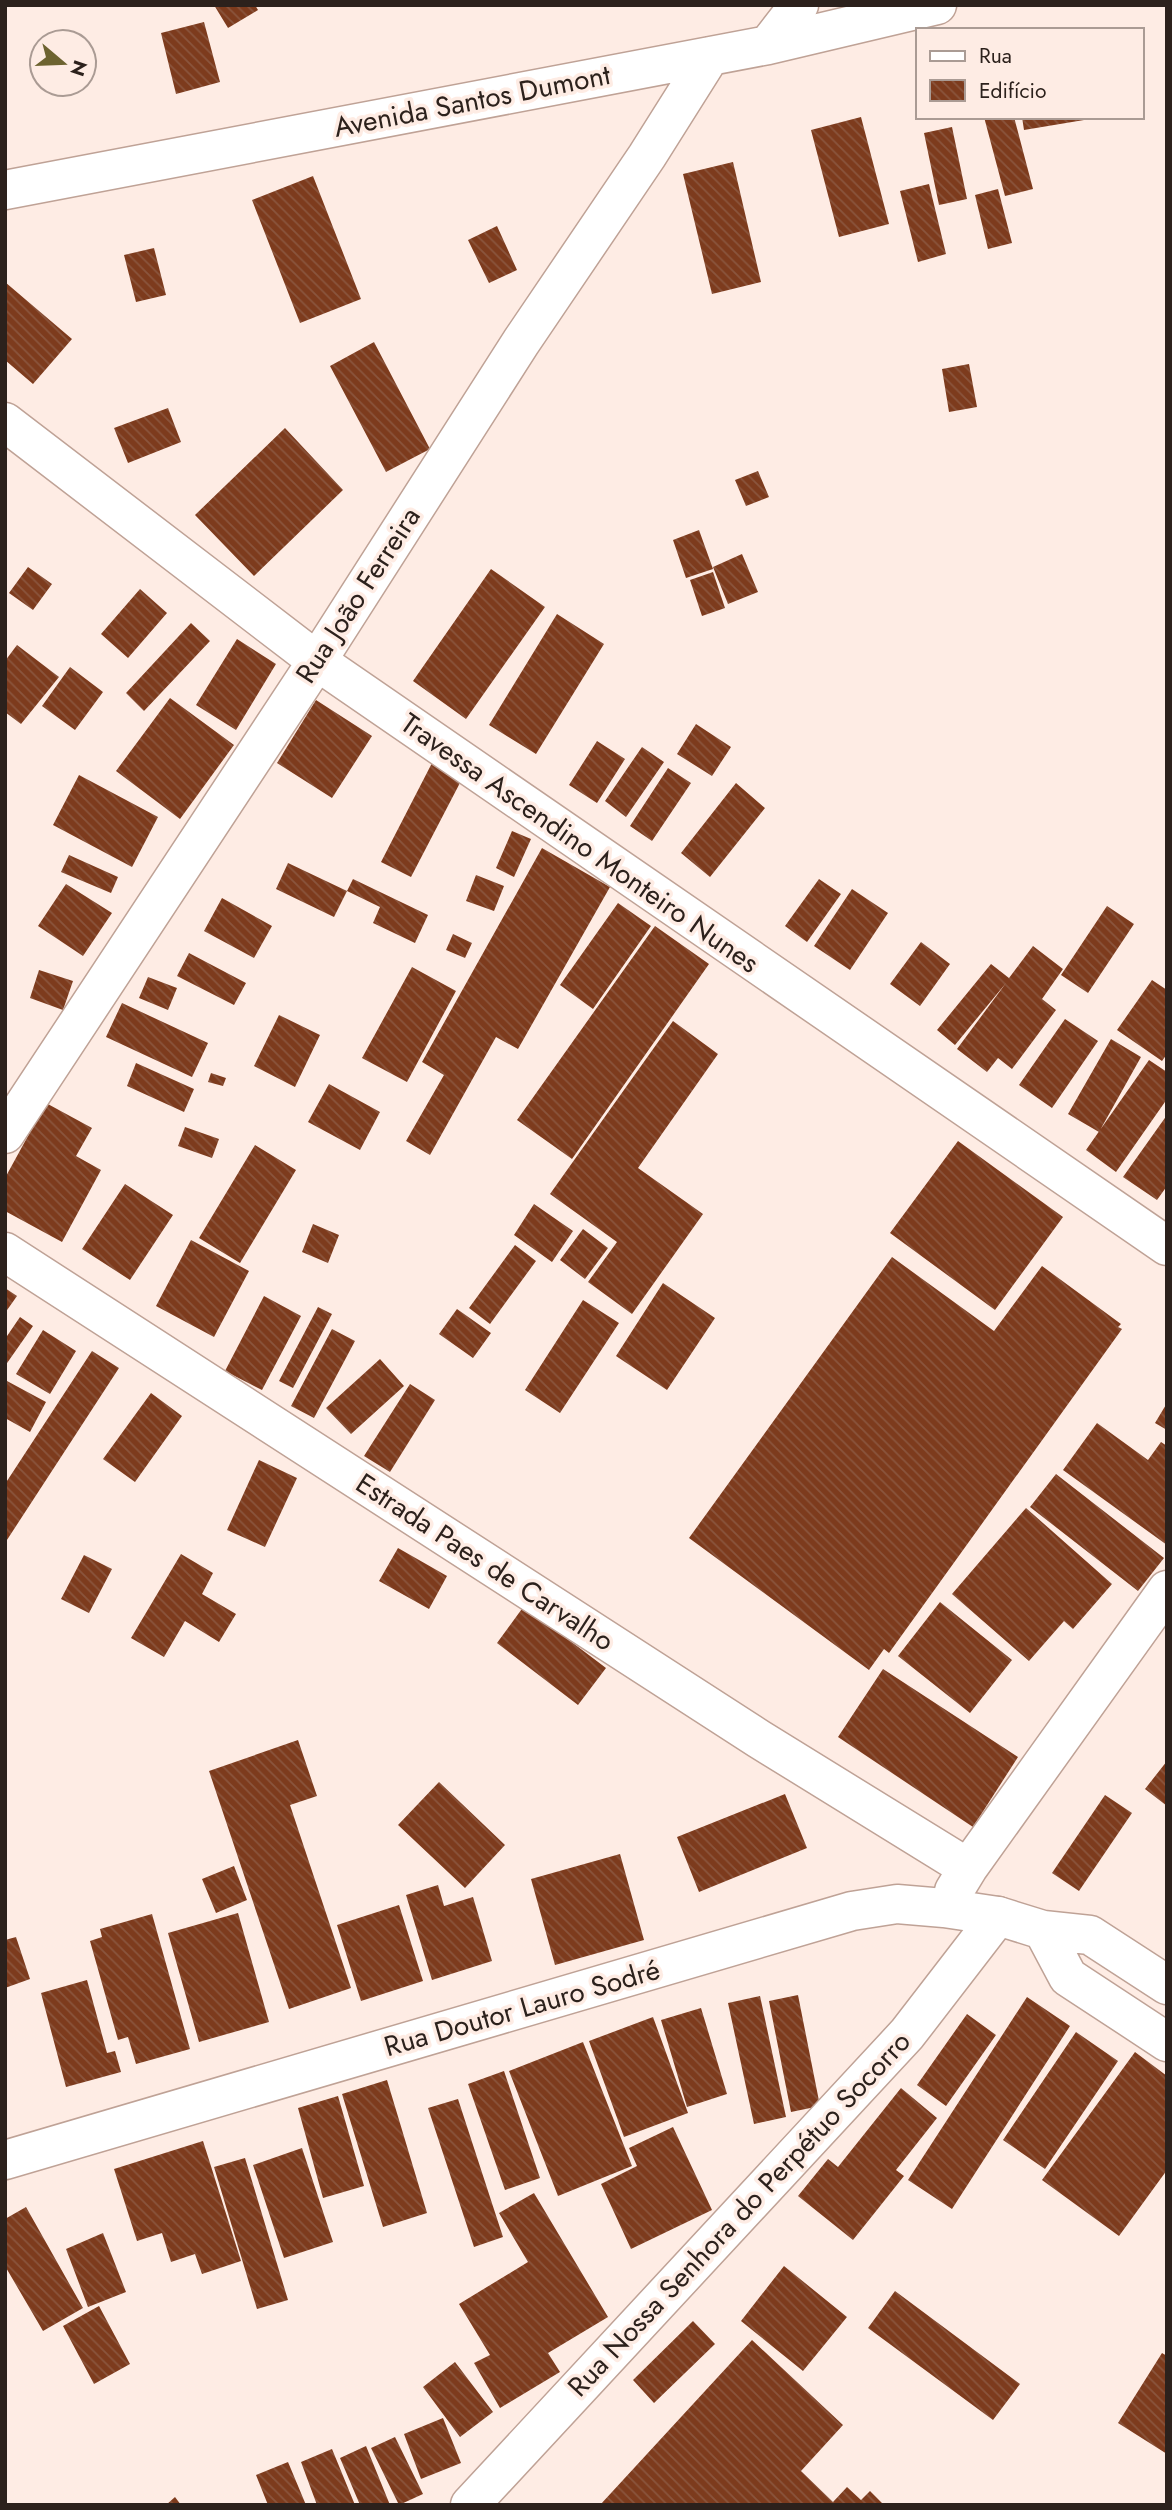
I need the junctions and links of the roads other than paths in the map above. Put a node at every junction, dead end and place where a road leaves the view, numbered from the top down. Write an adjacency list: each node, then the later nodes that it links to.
1 (799, 5): 3 (street)
2 (937, 5): 3 (street, Avenida Santos Dumont)
3 (768, 45): 4 (street, Avenida Santos Dumont)
4 (710, 56): 5 (street, Avenida Santos Dumont); 7 (street, Rua João Ferreira)
5 (5, 190)
6 (5, 422): 7 (street, Travessa Ascendino Monteiro Nunes)
7 (317, 661): 8 (street, Rua João Ferreira); 9 (street, Travessa Ascendino Monteiro Nunes)
8 (5, 1134)
9 (1167, 1247)
10 (5, 1252): 12 (street, Estrada Paes de Carvalho)
11 (1167, 1590): 12 (street)
12 (968, 1868): 13 (street)
13 (944, 1908): 14 (street, Rua Doutor Lauro Sodré); 18 (street, Rua Doutor Lauro Sodré)
14 (998, 1916): 15 (street, Rua Doutor Lauro Sodré); 19 (street, Rua Nossa Senhora do Perpétuo Socorro)
15 (1043, 1930): 16 (street); 17 (street)
16 (1167, 1985)
17 (1167, 2042)
18 (5, 2161)
19 (470, 2505)

